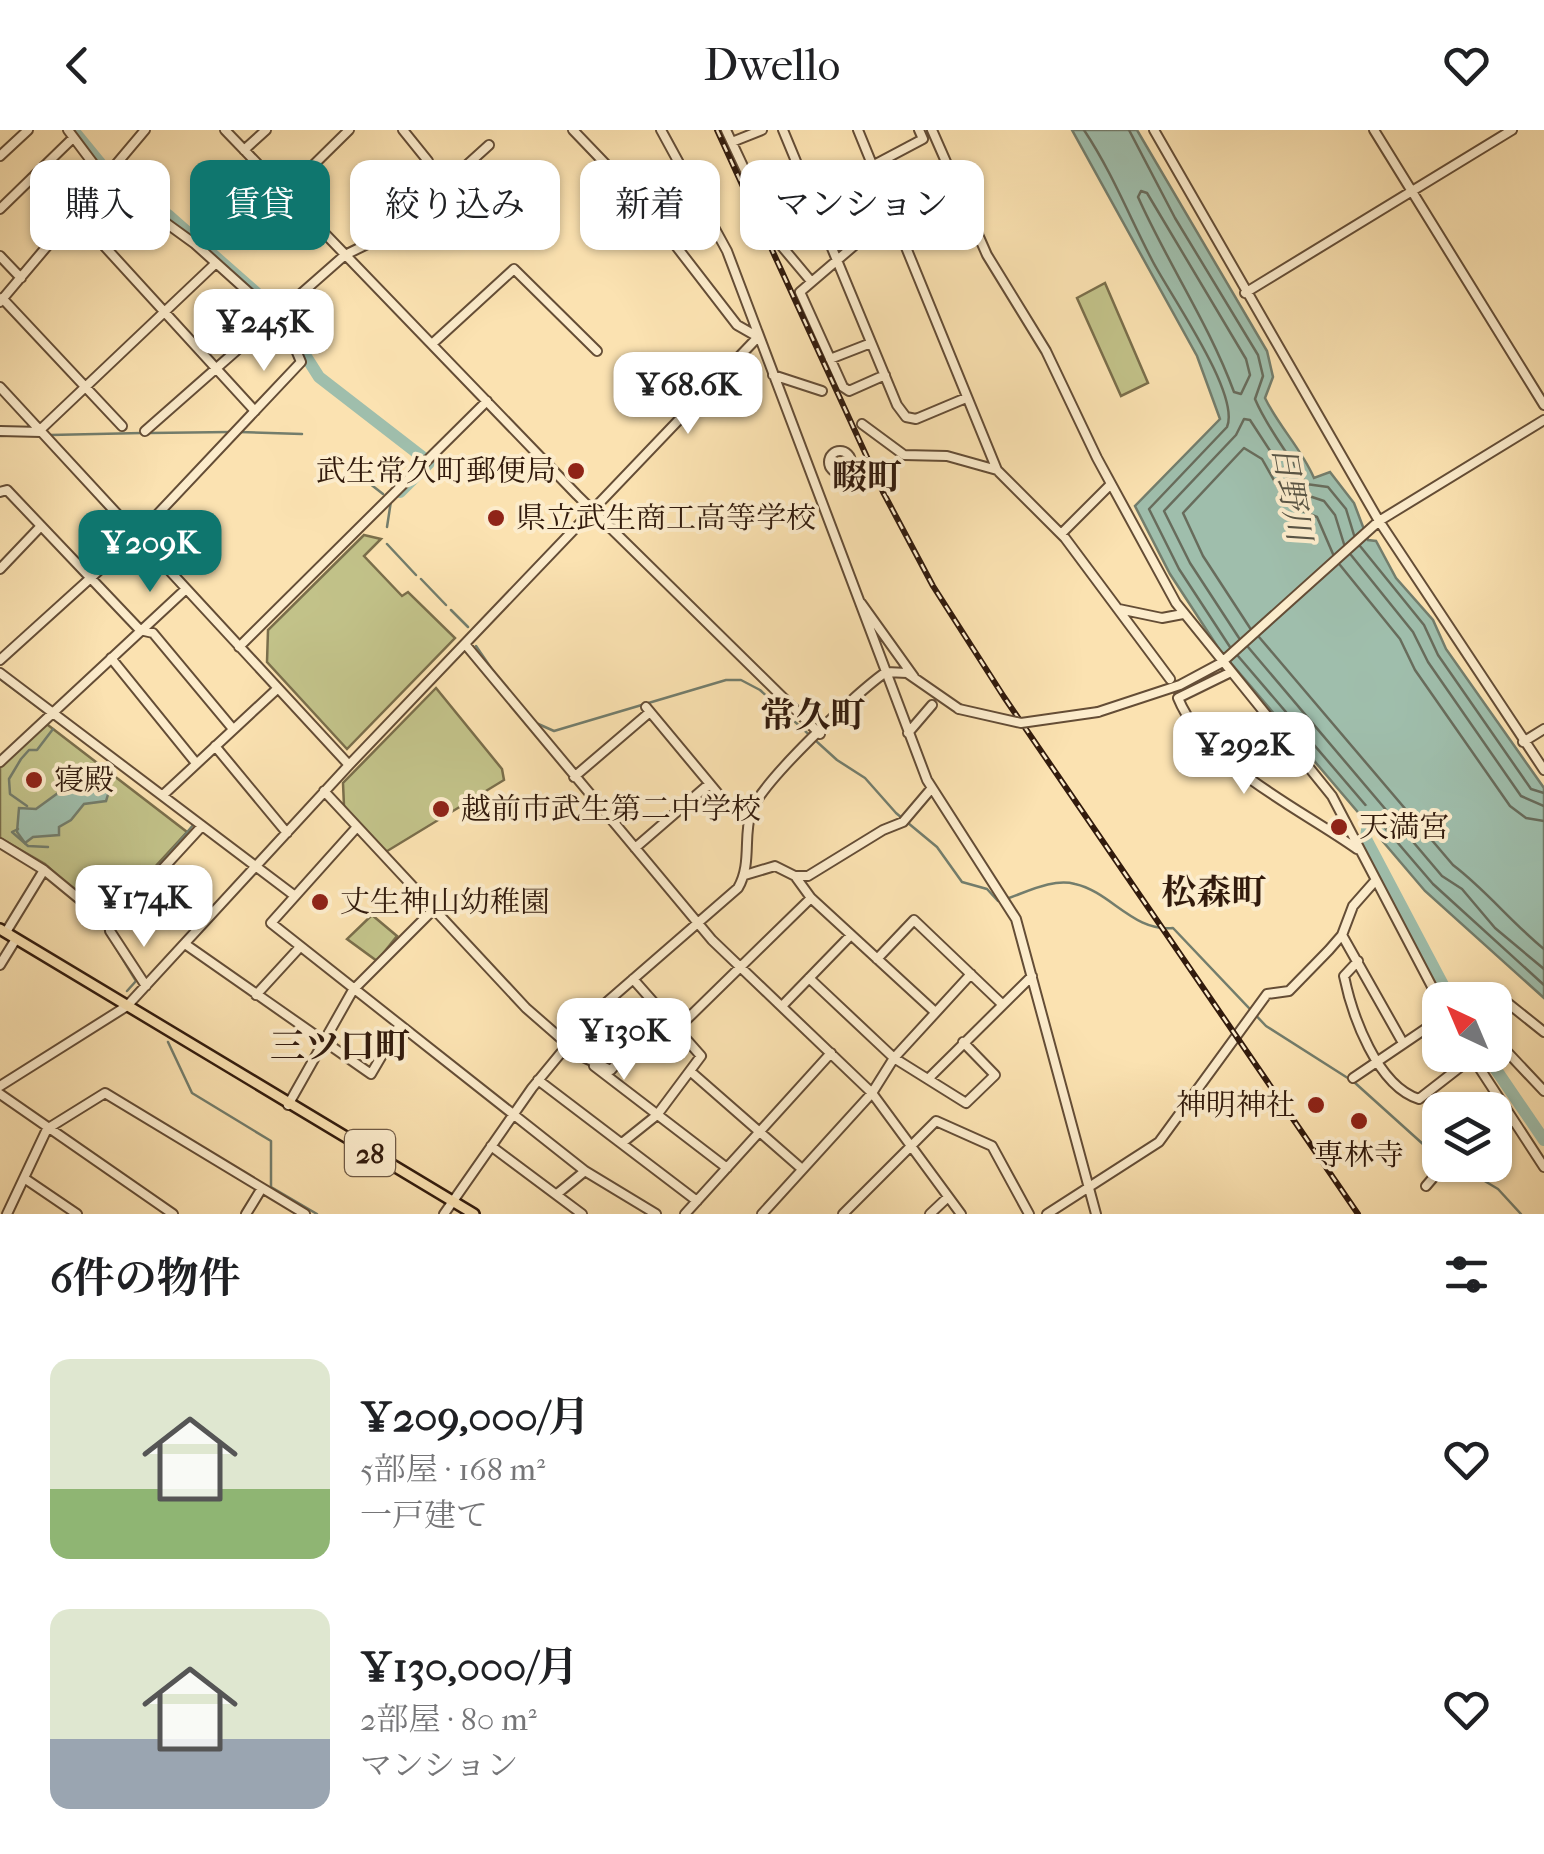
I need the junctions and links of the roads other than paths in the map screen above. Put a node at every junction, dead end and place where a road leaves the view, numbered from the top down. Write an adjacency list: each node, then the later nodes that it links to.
1 (28, 130): 22 (street)
2 (146, 130): 24 (street)
3 (225, 130): 21 (street)
4 (266, 130): 21 (street)
5 (350, 130): 26 (street)
6 (402, 130): 27 (street)
7 (573, 130): 50 (street)
8 (661, 130): 50 (street)
9 (726, 130): 19 (street)
10 (762, 130): 19 (street)
11 (783, 130): 42 (street)
12 (858, 130): 29 (street)
13 (919, 130): 30 (street)
14 (932, 130): 74 (street)
15 (1154, 130): 46 (street)
16 (1374, 130): 31 (street)
17 (1512, 130): 31 (street)
18 (70, 134): 23 (street); 32 (street)
19 (732, 142): 45 (street)
20 (490, 146): 28 (street)
21 (244, 150): 25 (street)
22 (0, 156)
23 (90, 160)
24 (120, 160)
25 (254, 160)
26 (319, 160)
27 (427, 160)
28 (474, 160)
29 (870, 160)
30 (883, 160)
31 (1413, 192): 46 (street); 63 (street)
32 (0, 209)
33 (170, 228): 43 (street)
34 (330, 240): 40 (street)
35 (45, 250): 44 (street)
36 (108, 250): 48 (street)
37 (354, 250): 40 (street)
38 (847, 250): 42 (street)
39 (906, 250): 61 (street)
40 (344, 255): 49 (street); 52 (street)
41 (0, 256): 44 (street)
42 (836, 259): 45 (street); 51 (street)
43 (216, 263): 48 (street); 49 (street)
44 (21, 278): 47 (street)
45 (810, 280): 54 (street)
46 (1246, 294): 77 (street)
47 (1, 299): 59 (street)
48 (164, 312): 55 (street); 59 (street)
49 (275, 316): 55 (street); 64 (street)
50 (758, 338): 56 (street); 76 (street)
51 (870, 343): 54 (street); 57 (street)
52 (432, 344): 53 (street); 62 (street)
53 (598, 351)
54 (830, 359): 57 (street)
55 (216, 368): 64 (street); 70 (street)
56 (772, 375): 60 (street); 73 (street)
57 (884, 375): 61 (street)
58 (0, 387): 69 (street)
59 (84, 387): 67 (street); 69 (street)
60 (822, 391)
61 (966, 398): 72 (street)
62 (487, 402): 76 (street); 89 (street)
63 (1544, 405)
64 (255, 411): 80 (street)
65 (1544, 420): 77 (street)
66 (862, 424): 72 (street)
67 (122, 426)
68 (0, 431): 69 (street)
69 (41, 431): 80 (street)
70 (145, 431)
71 (827, 468): 73 (street)
72 (997, 470): 79 (street)
73 (811, 476): 84 (street)
74 (1111, 484): 79 (street); 86 (street)
75 (0, 492): 78 (street)
76 (594, 511): 88 (street); 104 (street)
77 (1379, 521): 92 (street); 105 (street)
78 (41, 526): 81 (street); 82 (street)
79 (1061, 534): 85 (street)
80 (137, 536): 82 (street); 83 (street)
81 (0, 569)
82 (89, 576): 87 (street); 91 (street)
83 (186, 589): 87 (street); 89 (street)
84 (858, 600): 94 (street); 96 (street)
85 (1115, 606): 86 (street); 97 (street)
86 (1183, 614): 92 (street)
87 (140, 630): 90 (street); 101 (street)
88 (464, 644): 109 (street); 111 (street)
89 (239, 647): 98 (street)
90 (111, 658): 100 (street); 108 (street)
91 (0, 660)
92 (1223, 662): 95 (street); 96 (street, bridge)
93 (0, 672): 100 (street)
94 (886, 672): 96 (street); 103 (street); 104 (street)
95 (1229, 673): 122 (street); 122 (street)
96 (914, 678)
97 (1170, 679)
98 (277, 688): 101 (street); 109 (street)
99 (932, 705): 103 (street)
100 (51, 711): 107 (street); 115 (street)
101 (234, 729): 106 (street)
102 (1544, 729): 105 (street)
103 (908, 733): 113 (street)
104 (816, 738): 125 (street)
105 (1523, 742): 110 (street)
106 (215, 746): 108 (street); 119 (street)
107 (0, 762)
108 (196, 764): 115 (street)
109 (348, 765): 114 (street)
110 (1544, 770)
111 (574, 778): 112 (street); 121 (street)
112 (709, 784): 116 (street); 121 (street)
113 (931, 789): 126 (street); 144 (street)
114 (324, 791): 118 (street); 119 (street)
115 (163, 795): 117 (street)
116 (725, 802)
117 (202, 826): 123 (street); 132 (street)
118 (357, 827): 128 (street); 130 (street)
119 (287, 833): 123 (street)
120 (0, 843): 124 (street)
121 (635, 848): 131 (street)
122 (1361, 851): 127 (street)
123 (256, 866): 128 (street); 137 (street)
124 (44, 870): 132 (street); 133 (street)
125 (745, 875): 126 (street); 131 (street)
126 (795, 876): 129 (street)
127 (1375, 881): 135 (street); 147 (street)
128 (294, 896): 138 (street)
129 (811, 898): 134 (street); 142 (street)
130 (432, 911): 149 (street); 164 (street)
131 (698, 923): 142 (street); 146 (street)
132 (111, 925): 148 (street)
133 (3, 931): 136 (main road, 28)
134 (851, 935): 139 (street); 145 (street)
135 (1342, 935): 140 (street); 197 (street)
136 (16, 938): 141 (street); 152 (main road, 28)
137 (185, 944): 148 (street); 150 (street)
138 (300, 947): 149 (street); 150 (street)
139 (877, 959): 143 (street); 156 (street)
140 (1358, 960): 163 (street); 169 (street)
141 (0, 965)
142 (741, 965): 153 (street); 158 (street)
143 (970, 974): 151 (street); 156 (street)
144 (1032, 976): 151 (street); 197 (street)
145 (809, 978): 153 (street); 167 (street)
146 (633, 979): 155 (street); 164 (street)
147 (1429, 982)
148 (146, 986): 152 (street)
149 (354, 990): 157 (street); 161 (street)
150 (256, 996): 161 (street)
151 (1002, 1004): 162 (street)
152 (128, 1006): 176 (street); 180 (main road, 28)
153 (783, 1006): 165 (street)
154 (1512, 1006): 160 (street)
155 (662, 1012): 158 (street); 168 (street)
156 (934, 1012): 167 (street)
157 (398, 1028): 161 (street); 182 (street)
158 (677, 1028): 170 (street)
159 (1422, 1031): 163 (street)
160 (1544, 1032)
161 (324, 1040): 180 (street)
162 (963, 1042): 173 (street); 173 (street)
163 (1403, 1043): 169 (street)
164 (567, 1045): 168 (street); 175 (street)
165 (832, 1053): 178 (street); 185 (street)
166 (1512, 1057): 177 (street)
167 (894, 1058): 173 (street); 178 (street)
168 (586, 1060): 181 (street)
169 (1375, 1062): 171 (street); 174 (street)
170 (690, 1071): 181 (street); 185 (street)
171 (1452, 1072)
172 (1482, 1072): 183 (street)
173 (929, 1078)
174 (1353, 1078)
175 (538, 1080): 182 (street); 186 (street)
176 (0, 1086)
177 (1544, 1091)
178 (872, 1093): 188 (street); 191 (street)
179 (0, 1094): 184 (street)
180 (288, 1105): 202 (main road, 28)
181 (657, 1115): 186 (street); 189 (street)
182 (512, 1116): 187 (street); 192 (street)
183 (1514, 1120): 190 (street)
184 (47, 1129): 193 (street); 196 (street); 204 (street)
185 (760, 1133): 189 (street); 191 (street)
186 (622, 1143): 201 (street)
187 (491, 1146): 198 (street); 202 (street)
188 (910, 1146): 199 (street); 214 (street); 217 (street)
189 (728, 1168): 201 (street)
190 (1544, 1168)
191 (802, 1169): 213 (street)
192 (585, 1171): 198 (street); 211 (street)
193 (24, 1178): 203 (street); 205 (street)
194 (1429, 1182): 195 (street)
195 (1426, 1186)
196 (262, 1188): 206 (street); 207 (street)
197 (1089, 1189): 218 (street); 219 (street)
198 (556, 1194): 210 (street)
199 (948, 1197): 215 (street); 216 (street)
200 (0, 1200): 203 (street)
201 (697, 1201): 212 (street)
202 (453, 1202): 208 (street); 209 (main road, 28)
203 (8, 1211)
204 (170, 1213)
205 (77, 1214)
206 (246, 1214)
207 (305, 1214)
208 (444, 1214)
209 (474, 1214)
210 (582, 1214)
211 (656, 1214)
212 (685, 1214)
213 (762, 1214)
214 (843, 1214)
215 (930, 1214)
216 (961, 1214)
217 (1028, 1214)
218 (1048, 1214)
219 (1096, 1214)

